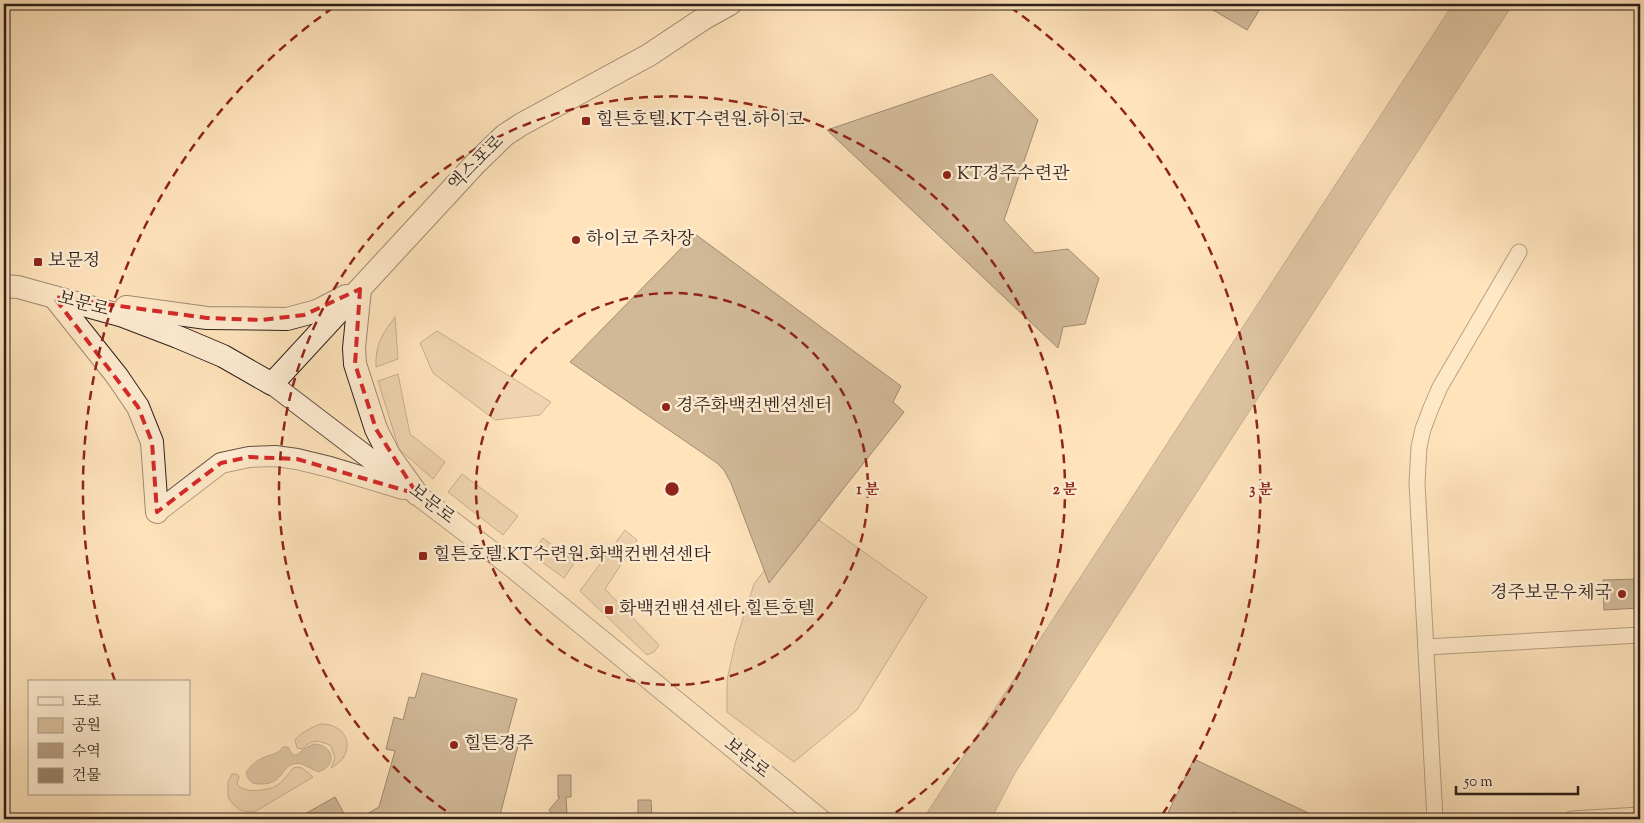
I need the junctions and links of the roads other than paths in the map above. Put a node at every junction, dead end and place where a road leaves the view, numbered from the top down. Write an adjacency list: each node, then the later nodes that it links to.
1 (730, 4): 4 (main road, 엑스포로)
2 (1519, 252): 10 (street)
3 (4, 286): 5 (main road, 보문로)
4 (360, 289): 5 (main road); 6 (main road, 엑스포로); 7 (main road)
5 (54, 297): 6 (main road, 보문로); 8 (main road)
6 (272, 384): 7 (street, 보문로)
7 (416, 494): 8 (street); 11 (street, 보문로)
8 (157, 512)
9 (1640, 635): 10 (street)
10 (1426, 647): 13 (street)
11 (815, 815)
12 (1640, 815): 14 (street)
13 (1435, 819)
14 (1572, 819)

